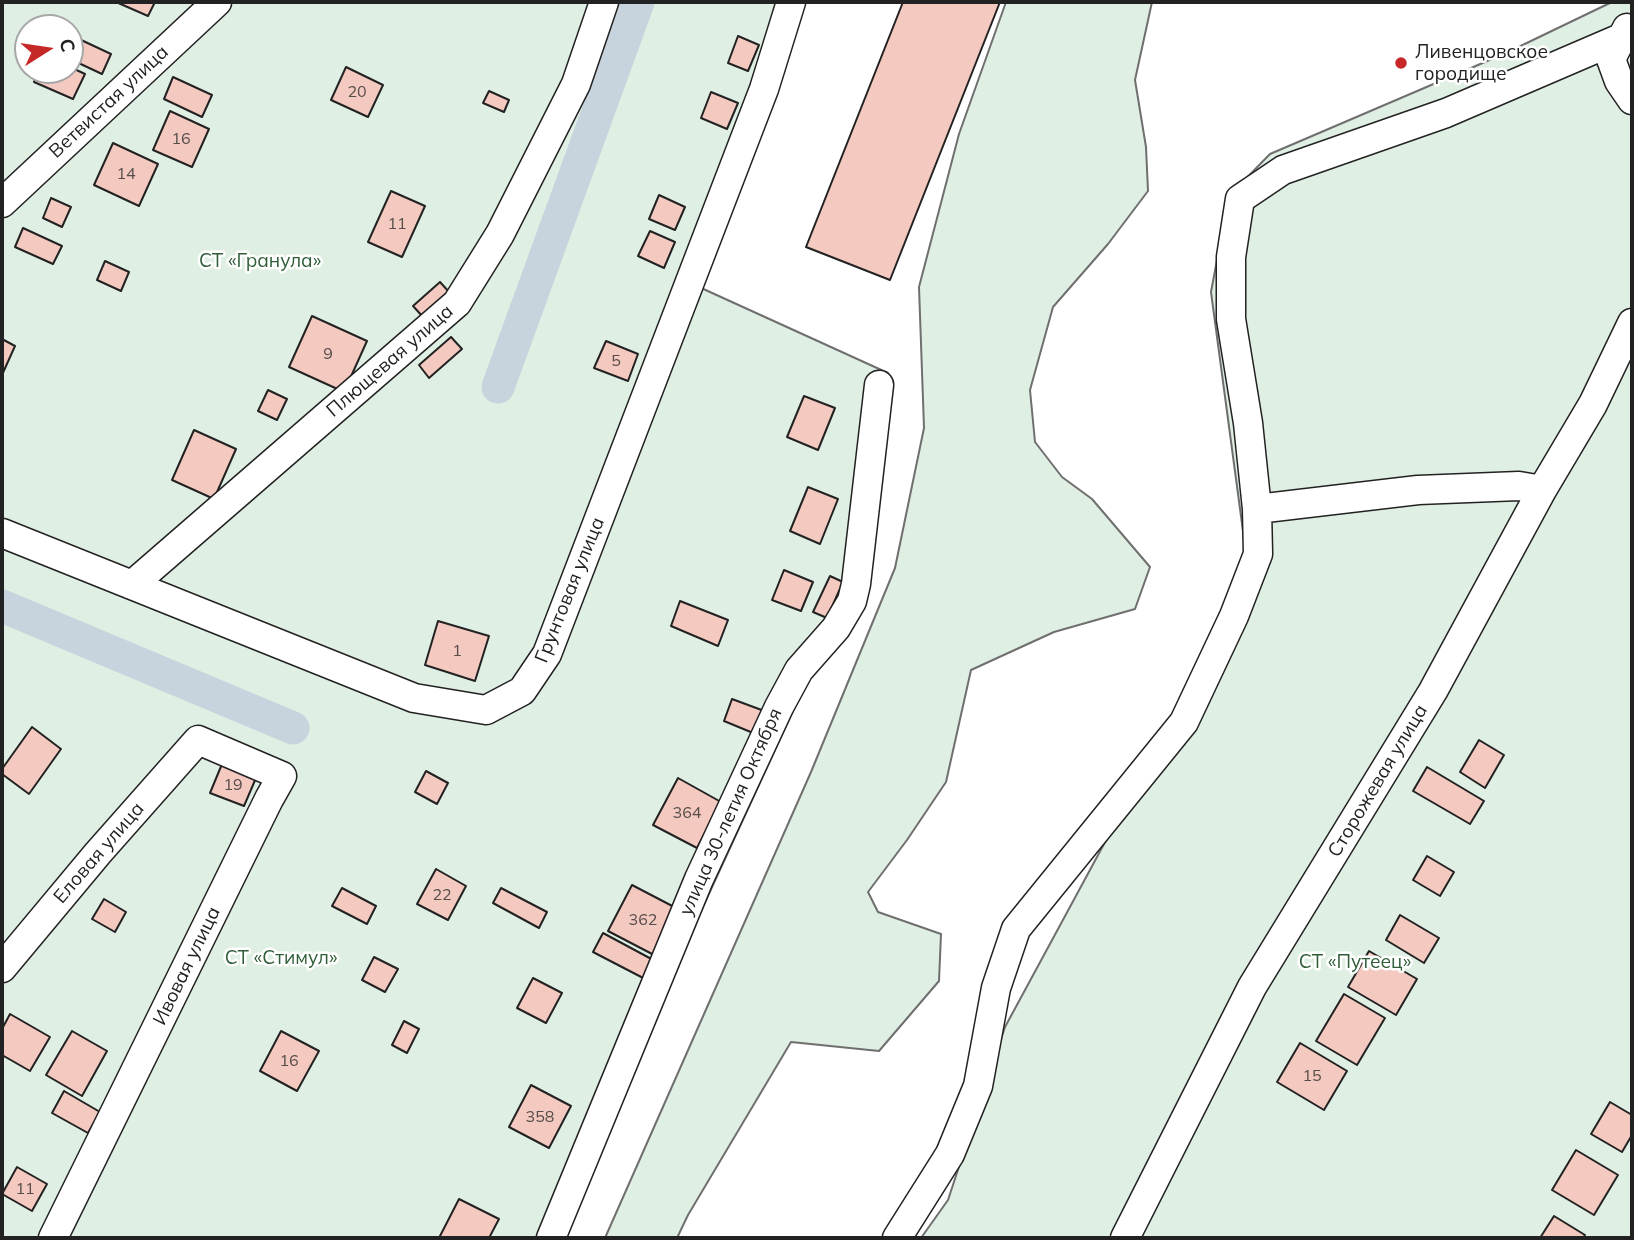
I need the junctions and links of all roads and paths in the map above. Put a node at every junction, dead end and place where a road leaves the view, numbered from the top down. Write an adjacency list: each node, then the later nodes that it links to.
1 (216, 2): 6 (street, Ветвистая улица)
2 (604, 2): 12 (street, Плющевая улица)
3 (791, 2): 12 (street, Грунтовая улица)
4 (1628, 28): 5 (street); 10 (street)
5 (1632, 100)
6 (2, 203)
7 (1632, 323): 9 (street, Сторожевая улица)
8 (879, 385): 16 (street, улица 30-летия Октября)
9 (1542, 490): 10 (street); 18 (street, Сторожевая улица)
10 (1257, 509): 17 (street)
11 (2, 533): 12 (street, Грунтовая улица)
12 (132, 585)
13 (198, 740): 14 (street, Еловая улица); 15 (street, Ивовая улица)
14 (2, 968)
15 (53, 1238)
16 (551, 1238)
17 (897, 1238)
18 (1125, 1238)

